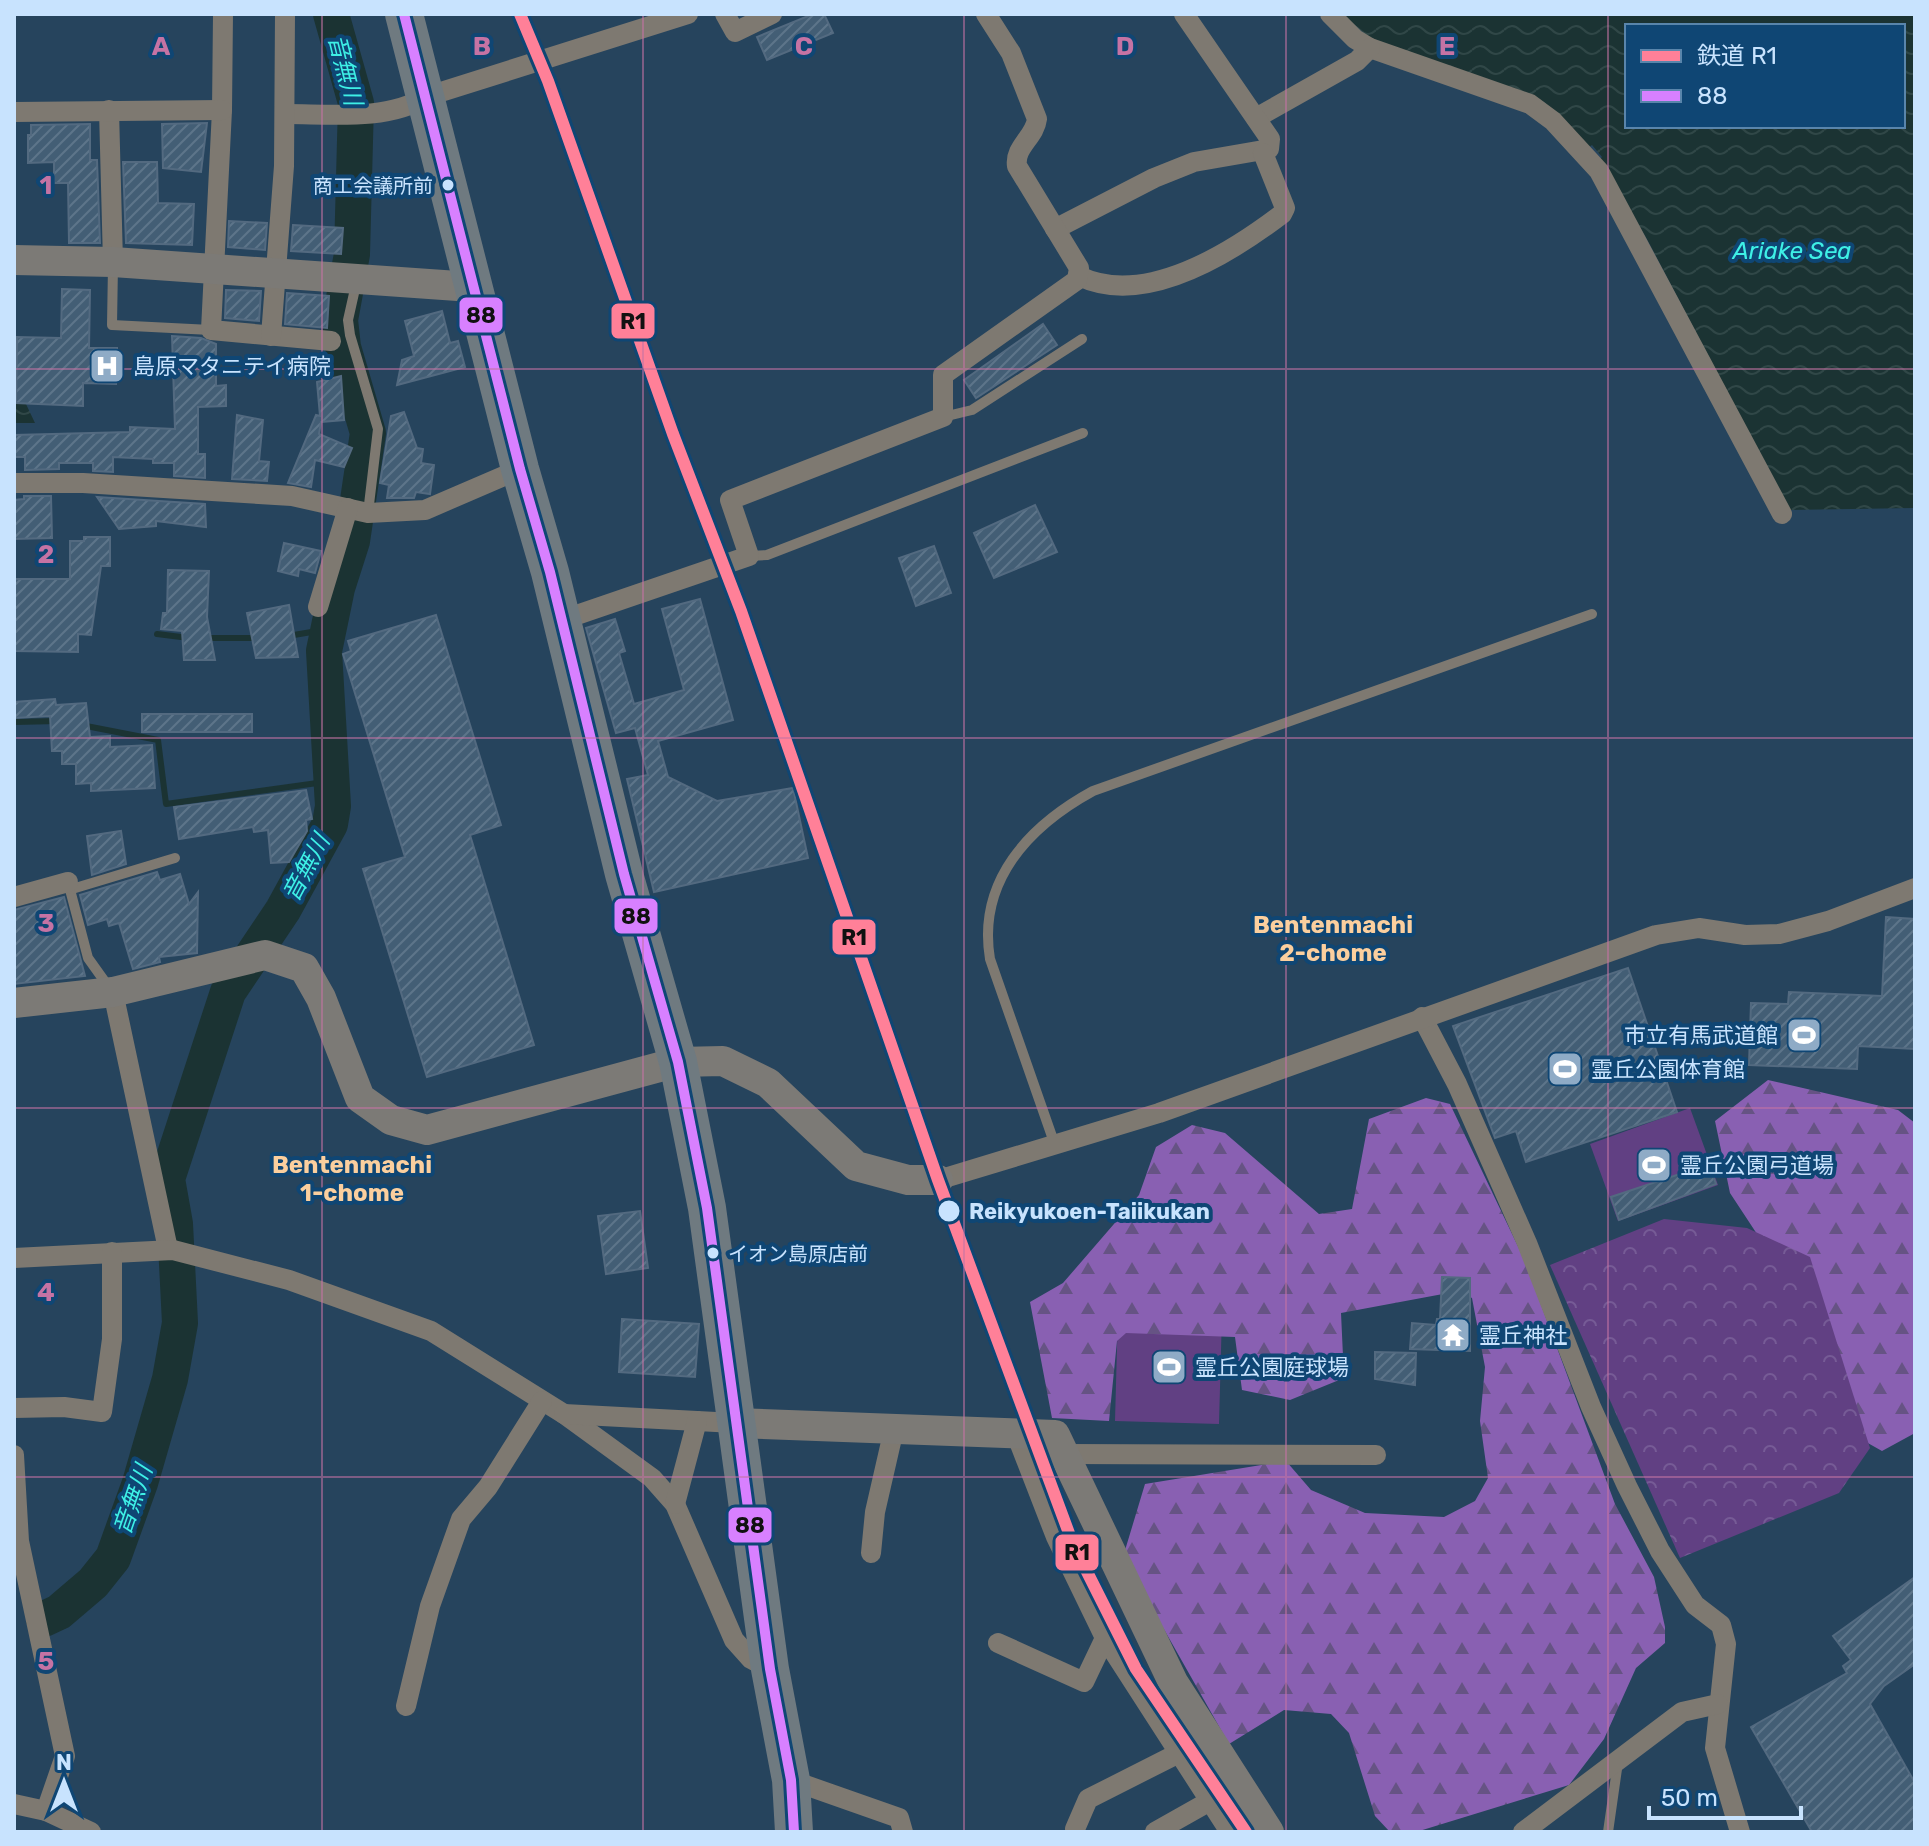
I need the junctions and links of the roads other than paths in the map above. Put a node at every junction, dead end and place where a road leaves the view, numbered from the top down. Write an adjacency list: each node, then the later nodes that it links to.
1 (223, 14): 13 (street)
2 (285, 14): 15 (street)
3 (404, 14): 11 (highway)
4 (688, 14): 11 (street)
5 (725, 14): 6 (street)
6 (772, 14)
7 (986, 14): 18 (street)
8 (1184, 14): 16 (street)
9 (1330, 14): 10 (street)
10 (1370, 48): 16 (street); 35 (street)
11 (425, 97): 15 (street); 25 (highway)
12 (109, 110): 13 (street); 14 (street); 20 (street)
13 (222, 110): 21 (street)
14 (14, 112)
15 (286, 114): 22 (street)
16 (1256, 118): 17 (street)
17 (1263, 153): 18 (street); 23 (street)
18 (1055, 229): 23 (street)
19 (14, 260): 20 (street)
20 (113, 262): 21 (street); 26 (lane)
21 (215, 269): 22 (street); 26 (street)
22 (277, 273): 24 (street); 27 (street)
23 (1079, 276): 30 (street)
24 (345, 278): 25 (street); 28 (lane)
25 (472, 287): 32 (highway)
26 (211, 330): 27 (street)
27 (271, 336): 28 (street)
28 (340, 338): 34 (lane)
29 (1082, 339): 30 (lane)
30 (943, 417): 36 (street)
31 (1083, 433): 36 (lane)
32 (520, 469): 34 (street); 39 (highway)
33 (14, 483): 34 (street)
34 (359, 511): 37 (street)
35 (1782, 514)
36 (749, 556): 39 (street)
37 (318, 607)
38 (1592, 614): 48 (lane)
39 (562, 620): 47 (highway)
40 (175, 858): 41 (lane)
41 (70, 886): 43 (street); 44 (lane)
42 (1915, 888): 46 (street)
43 (14, 897)
44 (113, 992): 45 (street); 47 (street); 50 (street)
45 (14, 1003)
46 (1422, 1017): 48 (street); 69 (street)
47 (678, 1062): 49 (street); 57 (highway)
48 (1055, 1145): 49 (street)
49 (938, 1180)
50 (177, 1251): 51 (street); 53 (street)
51 (112, 1252): 52 (street); 54 (street)
52 (14, 1258)
53 (542, 1401): 55 (street); 70 (street)
54 (14, 1408)
55 (564, 1414): 56 (street); 63 (street)
56 (697, 1421): 57 (street); 63 (street)
57 (735, 1423): 58 (street); 68 (highway)
58 (894, 1429): 59 (street); 64 (street)
59 (1016, 1434): 60 (street); 66 (street)
60 (1064, 1454): 62 (street); 85 (street)
61 (14, 1455): 65 (street)
62 (1376, 1455)
63 (675, 1504): 68 (street)
64 (871, 1553)
65 (23, 1621): 78 (street)
66 (1105, 1638): 67 (street); 71 (street)
67 (998, 1643)
68 (770, 1669): 73 (highway)
69 (1718, 1704): 72 (street); 88 (street)
70 (406, 1706)
71 (1179, 1753): 75 (street); 76 (street)
72 (1619, 1760): 86 (street); 87 (lane)
73 (791, 1780): 81 (highway); 82 (street)
74 (1080, 1782): 75 (street)
75 (1100, 1793): 79 (street)
76 (1210, 1801): 83 (street); 84 (street)
77 (14, 1804): 78 (street)
78 (46, 1811): 80 (street)
79 (1075, 1829)
80 (91, 1832)
81 (794, 1832)
82 (903, 1832)
83 (1155, 1832)
84 (1230, 1832)
85 (1269, 1832)
86 (1523, 1832)
87 (1608, 1832)
88 (1740, 1832)

